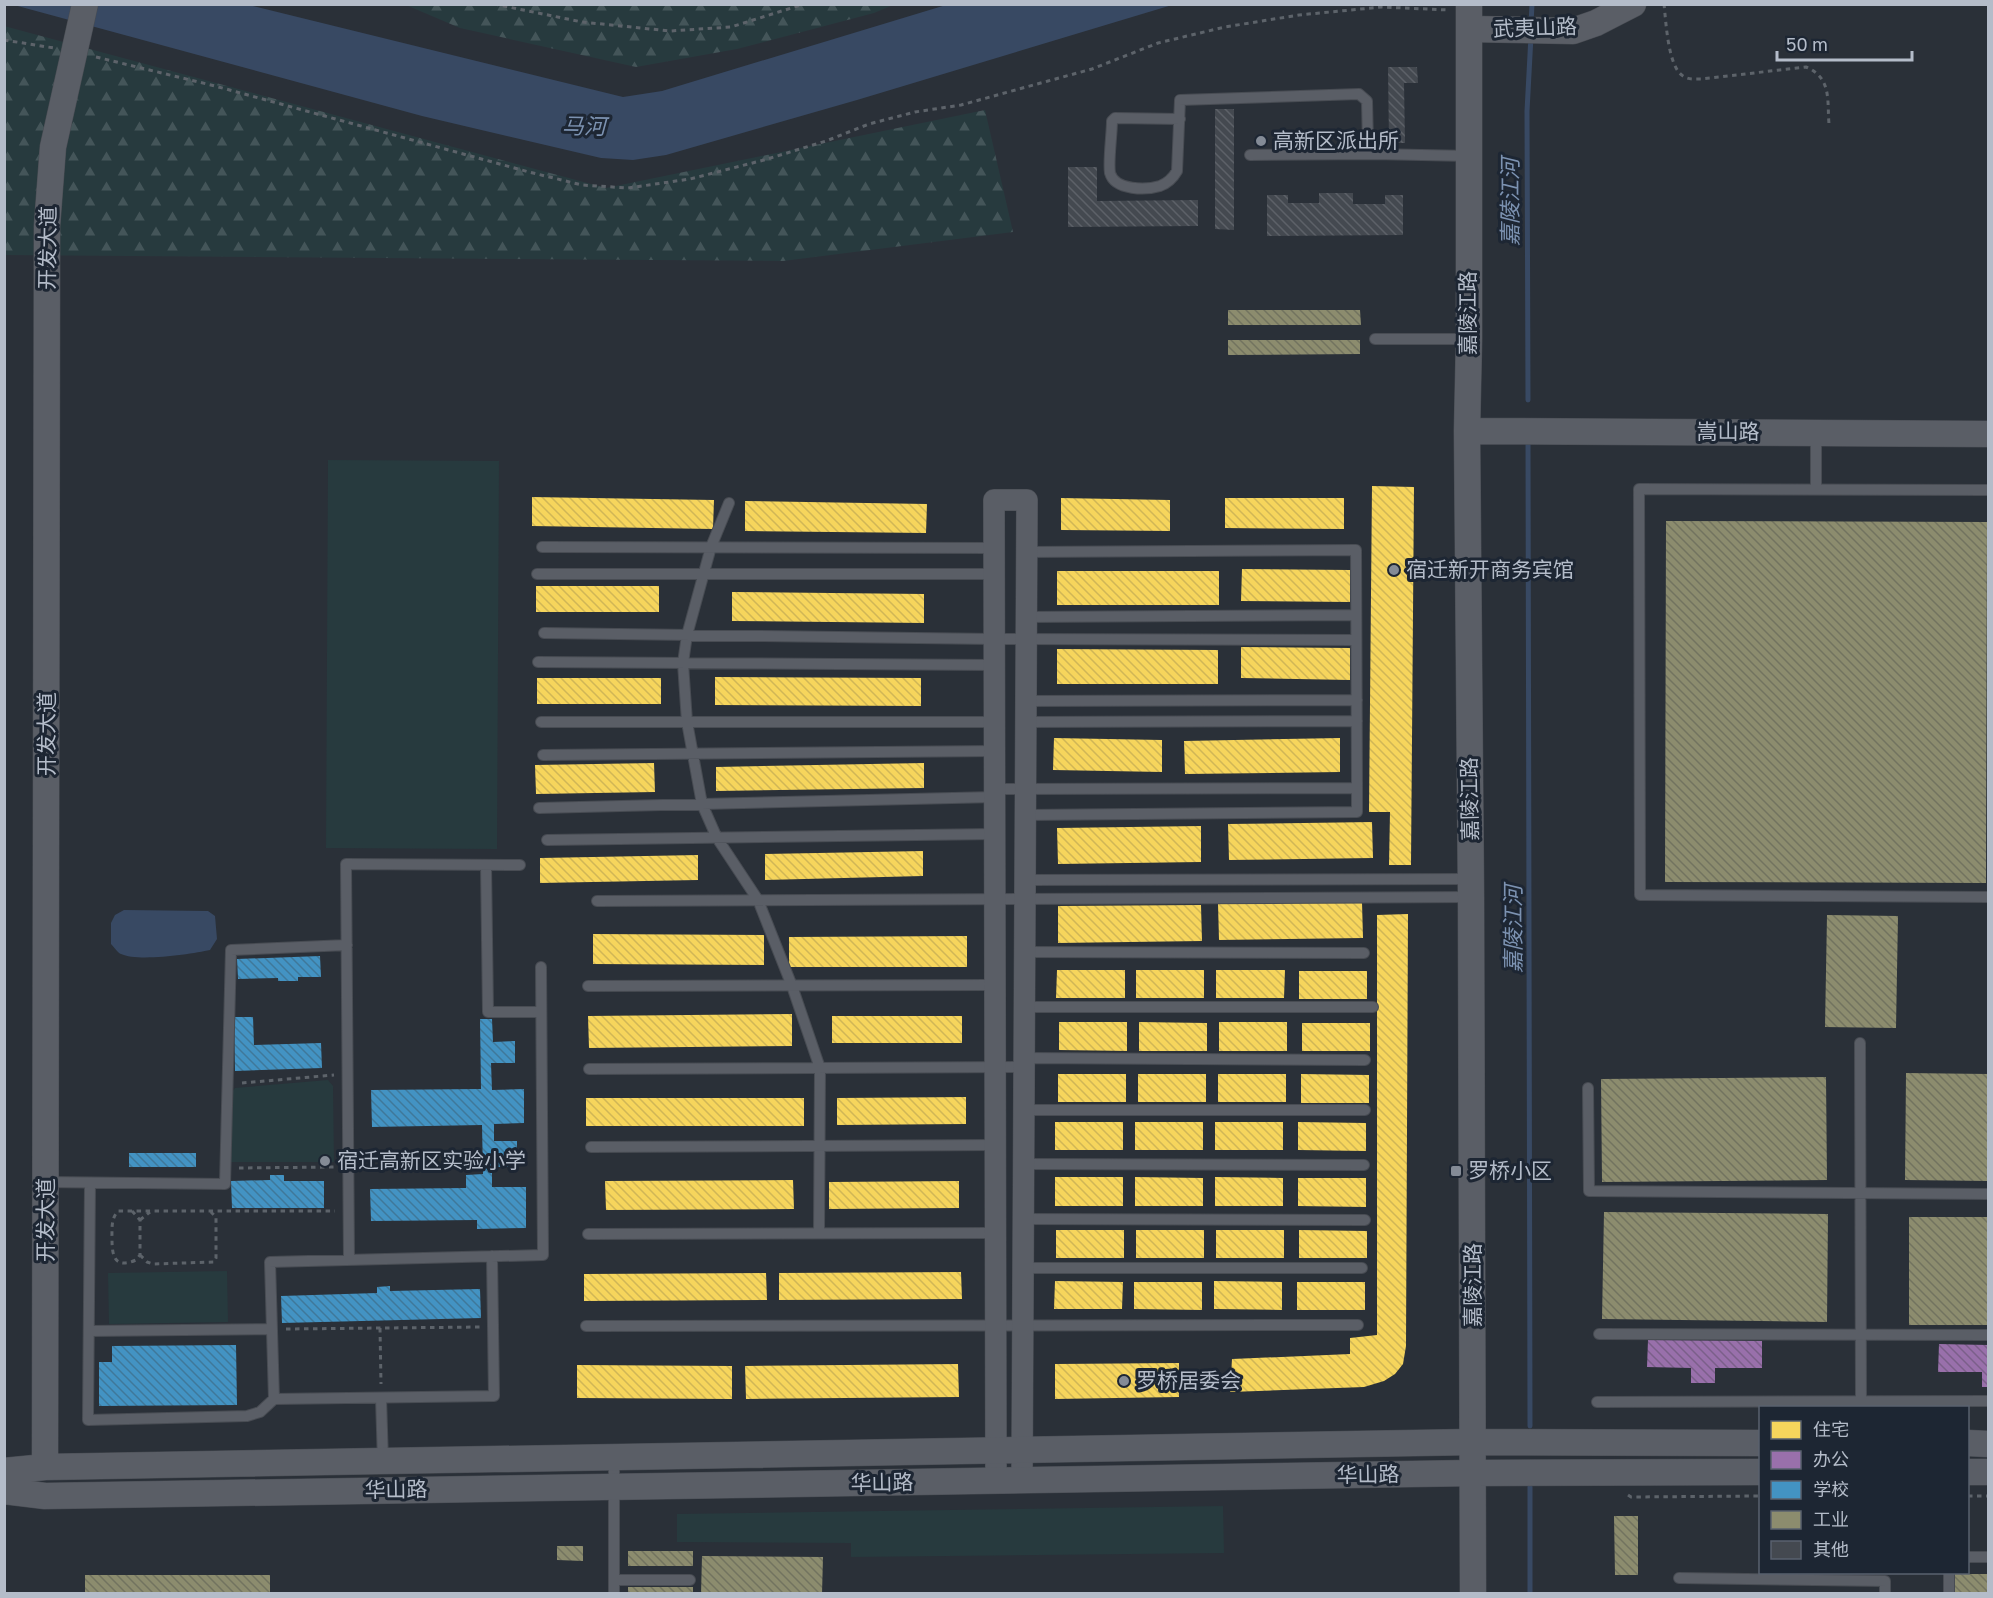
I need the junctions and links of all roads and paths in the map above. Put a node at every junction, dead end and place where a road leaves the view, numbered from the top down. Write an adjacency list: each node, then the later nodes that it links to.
1 (84, 4): 8 (street, 开发大道)
2 (495, 4): 3 (path)
3 (804, 4)
4 (1633, 4): 6 (street, 武夷山路)
5 (1664, 4): 10 (path)
6 (1469, 15): 8 (path); 13 (street, 嘉陵江路)
7 (4, 40): 8 (path)
8 (76, 44): 93 (street, 开发大道)
9 (1180, 119): 9 (lane); 11 (lane)
10 (1828, 124)
11 (1374, 154): 12 (lane); 13 (lane)
12 (1250, 155)
13 (1469, 156): 15 (street, 嘉陵江路)
14 (1375, 339): 15 (lane)
15 (1469, 339): 16 (street, 嘉陵江路)
16 (1467, 431): 17 (street, 嵩山路); 59 (street, 嘉陵江路)
17 (1816, 433): 18 (street, 嵩山路); 19 (lane)
18 (1989, 434)
19 (1816, 489): 20 (lane); 61 (lane)
20 (1989, 490)
21 (729, 503): 23 (lane)
22 (542, 547): 23 (lane)
23 (711, 547): 24 (lane); 27 (lane)
24 (994, 548): 25 (street); 28 (street)
25 (1026, 552): 29 (lane); 30 (street)
26 (537, 574): 27 (lane)
27 (703, 574): 28 (lane); 32 (lane)
28 (994, 574): 33 (street)
29 (1356, 615): 30 (lane); 35 (lane)
30 (1026, 617): 34 (street)
31 (544, 633): 32 (lane)
32 (687, 635): 33 (lane); 37 (lane)
33 (994, 639): 34 (lane); 38 (street)
34 (1026, 639): 35 (lane); 40 (street)
35 (1356, 640): 39 (lane)
36 (538, 662): 37 (lane)
37 (683, 663): 38 (lane); 43 (lane)
38 (994, 665): 44 (street)
39 (1357, 700): 40 (lane); 41 (lane)
40 (1026, 712): 41 (lane); 49 (street)
41 (1357, 721): 48 (lane)
42 (541, 722): 43 (lane)
43 (687, 722): 44 (lane); 46 (lane)
44 (994, 722): 45 (street)
45 (994, 751): 46 (lane); 50 (street)
46 (692, 754): 47 (lane); 51 (lane)
47 (543, 755)
48 (1357, 788): 49 (lane); 53 (lane)
49 (1026, 789): 50 (lane); 53 (street)
50 (994, 794): 51 (lane); 54 (street)
51 (702, 804): 52 (lane); 55 (lane)
52 (539, 808)
53 (1025, 816): 60 (street)
54 (995, 834): 55 (lane); 62 (street)
55 (717, 838): 56 (lane); 63 (lane)
56 (547, 840)
57 (486, 865): 58 (lane); 65 (lane); 74 (lane)
58 (520, 865)
59 (1471, 888): 60 (lane); 60 (lane); 130 (street, 嘉陵江路)
60 (1025, 889): 62 (lane); 66 (street)
61 (1989, 897)
62 (995, 899): 63 (lane); 69 (street)
63 (758, 900): 64 (lane); 71 (lane)
64 (597, 901)
65 (347, 945): 81 (lane); 82 (lane)
66 (1025, 952): 67 (lane); 72 (street)
67 (1364, 952)
68 (541, 967): 74 (lane)
69 (995, 985): 71 (lane); 78 (street)
70 (588, 986): 71 (lane)
71 (792, 986): 79 (lane)
72 (1024, 1007): 73 (lane); 77 (street)
73 (1373, 1007)
74 (541, 1012): 108 (lane)
75 (1860, 1042): 95 (lane)
76 (1365, 1060): 77 (lane)
77 (1024, 1062): 78 (lane); 84 (street)
78 (995, 1067): 79 (lane); 86 (street)
79 (820, 1068): 80 (lane); 87 (lane)
80 (589, 1069)
81 (348, 1074): 82 (path); 91 (lane)
82 (228, 1084): 92 (lane)
83 (1588, 1088): 95 (lane)
84 (1024, 1110): 85 (lane); 89 (street)
85 (1365, 1110)
86 (995, 1145): 87 (lane); 105 (street)
87 (819, 1146): 88 (lane); 104 (lane)
88 (591, 1147)
89 (1023, 1164): 90 (lane); 101 (street)
90 (1364, 1165)
91 (348, 1167): 92 (path); 100 (lane)
92 (225, 1168): 94 (lane)
93 (46, 1182): 94 (lane); 138 (street, 开发大道)
94 (90, 1183): 119 (lane)
95 (1860, 1193): 96 (lane); 121 (lane)
96 (1989, 1194)
97 (132, 1211): 98 (path); 102 (path); 107 (path)
98 (151, 1211): 99 (path); 102 (path)
99 (209, 1211): 100 (path); 107 (path)
100 (348, 1211): 109 (lane)
101 (1023, 1219): 103 (lane); 110 (street)
102 (141, 1220): 107 (path)
103 (1365, 1220)
104 (819, 1233): 105 (lane); 106 (lane)
105 (996, 1233): 112 (street)
106 (588, 1234)
107 (141, 1255)
108 (492, 1256): 109 (lane); 116 (lane)
109 (349, 1260): 118 (lane)
110 (1023, 1268): 111 (lane); 113 (street)
111 (1362, 1268)
112 (996, 1325): 113 (lane); 115 (lane); 135 (street)
113 (1023, 1325): 114 (lane); 134 (street)
114 (1358, 1325)
115 (586, 1326)
116 (493, 1327): 117 (path); 123 (lane)
117 (380, 1328): 118 (path); 123 (path)
118 (272, 1329): 119 (lane); 124 (lane)
119 (89, 1331): 124 (lane)
120 (1599, 1334): 121 (lane)
121 (1860, 1334): 122 (lane); 127 (lane)
122 (1989, 1335)
123 (381, 1398): 124 (lane); 137 (lane)
124 (274, 1400)
125 (1989, 1401): 129 (lane)
126 (1597, 1402): 128 (lane)
127 (1860, 1402): 128 (lane); 129 (lane)
128 (1840, 1405)
129 (1890, 1405)
130 (1473, 1442): 131 (street, 华山路); 134 (street, 华山路); 143 (street, 嘉陵江路)
131 (1759, 1443)
132 (1969, 1443): 133 (street)
133 (1989, 1444)
134 (1022, 1450): 135 (street, 华山路); 144 (street)
135 (996, 1451): 136 (street, 华山路); 145 (street)
136 (614, 1458): 137 (street, 华山路); 146 (lane)
137 (383, 1462): 138 (street, 华山路)
138 (45, 1467): 139 (street, 华山路)
139 (4, 1471)
140 (1759, 1472): 143 (street, 华山路)
141 (1969, 1472): 142 (street)
142 (1989, 1472)
143 (1473, 1473): 144 (street, 华山路); 158 (street, 嘉陵江路)
144 (1022, 1480): 145 (street, 华山路)
145 (996, 1481): 146 (street, 华山路)
146 (614, 1487): 147 (street, 华山路); 155 (lane)
147 (4, 1491)
148 (1969, 1496): 149 (path)
149 (1989, 1496)
150 (1969, 1557): 151 (lane)
151 (1989, 1557)
152 (1949, 1574): 160 (lane)
153 (1812, 1576): 154 (lane); 159 (lane)
154 (1679, 1578)
155 (614, 1580): 156 (lane); 157 (lane)
156 (690, 1580)
157 (614, 1593)
158 (1473, 1593)
159 (1885, 1593)
160 (1949, 1593)

